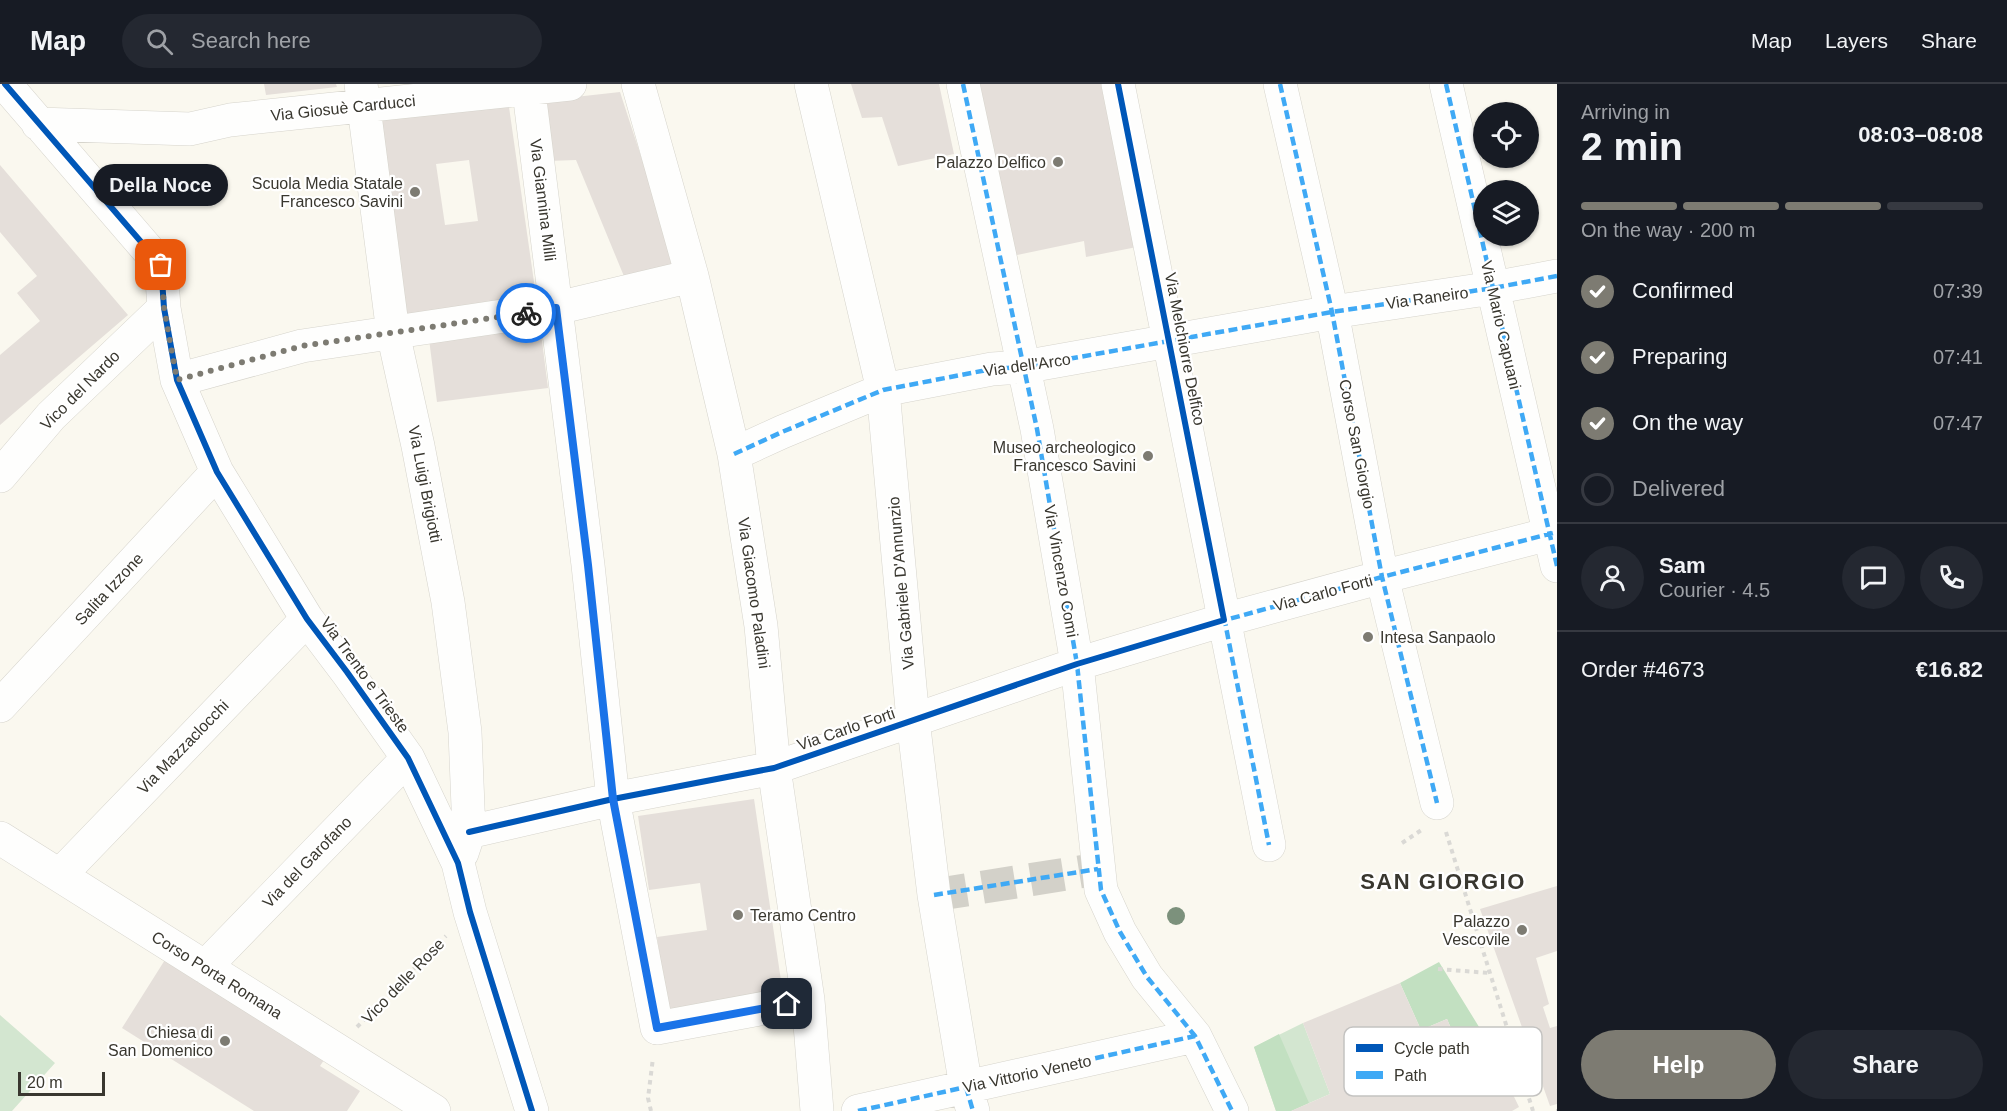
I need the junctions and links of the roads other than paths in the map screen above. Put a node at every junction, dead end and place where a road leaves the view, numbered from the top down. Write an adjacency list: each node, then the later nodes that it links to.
1 (4, 84): 11 (street)
2 (570, 84): 9 (street, Via Giosuè Carducci)
3 (638, 84): 12 (street, Via Giacomo Paladini)
4 (810, 84): 22 (street, Via Gabriele D'Annunzio)
5 (963, 84): 20 (street, Via Vincenzo Comi)
6 (1118, 84): 19 (street, Via Melchiorre Delfico)
7 (1280, 84): 17 (street, Corso San Giorgio)
8 (1446, 84): 14 (street, Via Mario Capuani)
9 (528, 86): 10 (street, Via Giosuè Carducci); 16 (street, Via Giannina Milli)
10 (362, 95): 11 (street, Via Giosuè Carducci); 18 (street, Via Luigi Brigiotti)
11 (38, 124): 15 (street, Via Trento e Trieste)
12 (692, 276): 16 (street); 23 (street, Via Giacomo Paladini)
13 (1557, 276): 14 (street, Via Raneiro)
14 (1493, 288): 17 (street, Via Raneiro); 26 (street, Via Mario Capuani)
15 (164, 308): 21 (street, Via Trento e Trieste); 25 (street, Vico del Nardo)
16 (556, 308): 18 (street); 36 (street, Via Giannina Milli)
17 (1332, 312): 19 (street, Via dell'Arco); 28 (street, Corso San Giorgio)
18 (393, 333): 21 (street); 38 (street, Via Luigi Brigiotti)
19 (1169, 342): 20 (street, Via dell'Arco); 30 (street, Via Melchiorre Delfico)
20 (1023, 367): 22 (street, Via dell'Arco); 31 (street, Via Vincenzo Comi)
21 (177, 380): 24 (street, Via Trento e Trieste)
22 (884, 390): 23 (street, Via dell'Arco); 33 (street, Via Gabriele D'Annunzio)
23 (734, 454): 35 (street, Via Giacomo Paladini)
24 (217, 472): 29 (street, Via Trento e Trieste); 32 (street, Salita Izzone)
25 (0, 476)
26 (1553, 532): 27 (street, Via Mario Capuani); 28 (street, Via Carlo Forti)
27 (1557, 566)
28 (1382, 577): 30 (street, Via Carlo Forti); 37 (street, Corso San Giorgio)
29 (307, 619): 34 (street, Via Trento e Trieste); 42 (street, Via Mazzaclocchi)
30 (1224, 620): 31 (street, Via Carlo Forti); 40 (street, Via Melchiorre Delfico)
31 (1077, 664): 33 (street, Via Carlo Forti); 45 (street, Via Vincenzo Comi)
32 (0, 706)
33 (913, 720): 35 (street, Via Carlo Forti); 46 (street, Via Gabriele D'Annunzio)
34 (408, 758): 41 (street, Via Trento e Trieste); 43 (street, Via del Garofano)
35 (774, 768): 36 (street, Via Carlo Forti); 44 (street, Via Giacomo Paladini)
36 (613, 799): 38 (street, Via Carlo Forti); 44 (street, Via Giannina Milli)
37 (1437, 803)
38 (469, 832): 41 (street, Via Luigi Brigiotti)
39 (0, 838): 42 (street, Corso Porta Romana)
40 (1269, 845)
41 (458, 863): 49 (street, Via Trento e Trieste)
42 (60, 875): 43 (street, Corso Porta Romana)
43 (205, 967): 47 (street, Corso Porta Romana)
44 (808, 1000): 50 (street, Via Giacomo Paladini)
45 (1195, 1036): 46 (street, Via Vittorio Veneto); 52 (street, Via Vincenzo Comi)
46 (970, 1099): 51 (street, Via Vittorio Veneto)
47 (395, 1101): 48 (street, Corso Porta Romana)
48 (434, 1111)
49 (532, 1111)
50 (817, 1111)
51 (858, 1111)
52 (1232, 1111)

